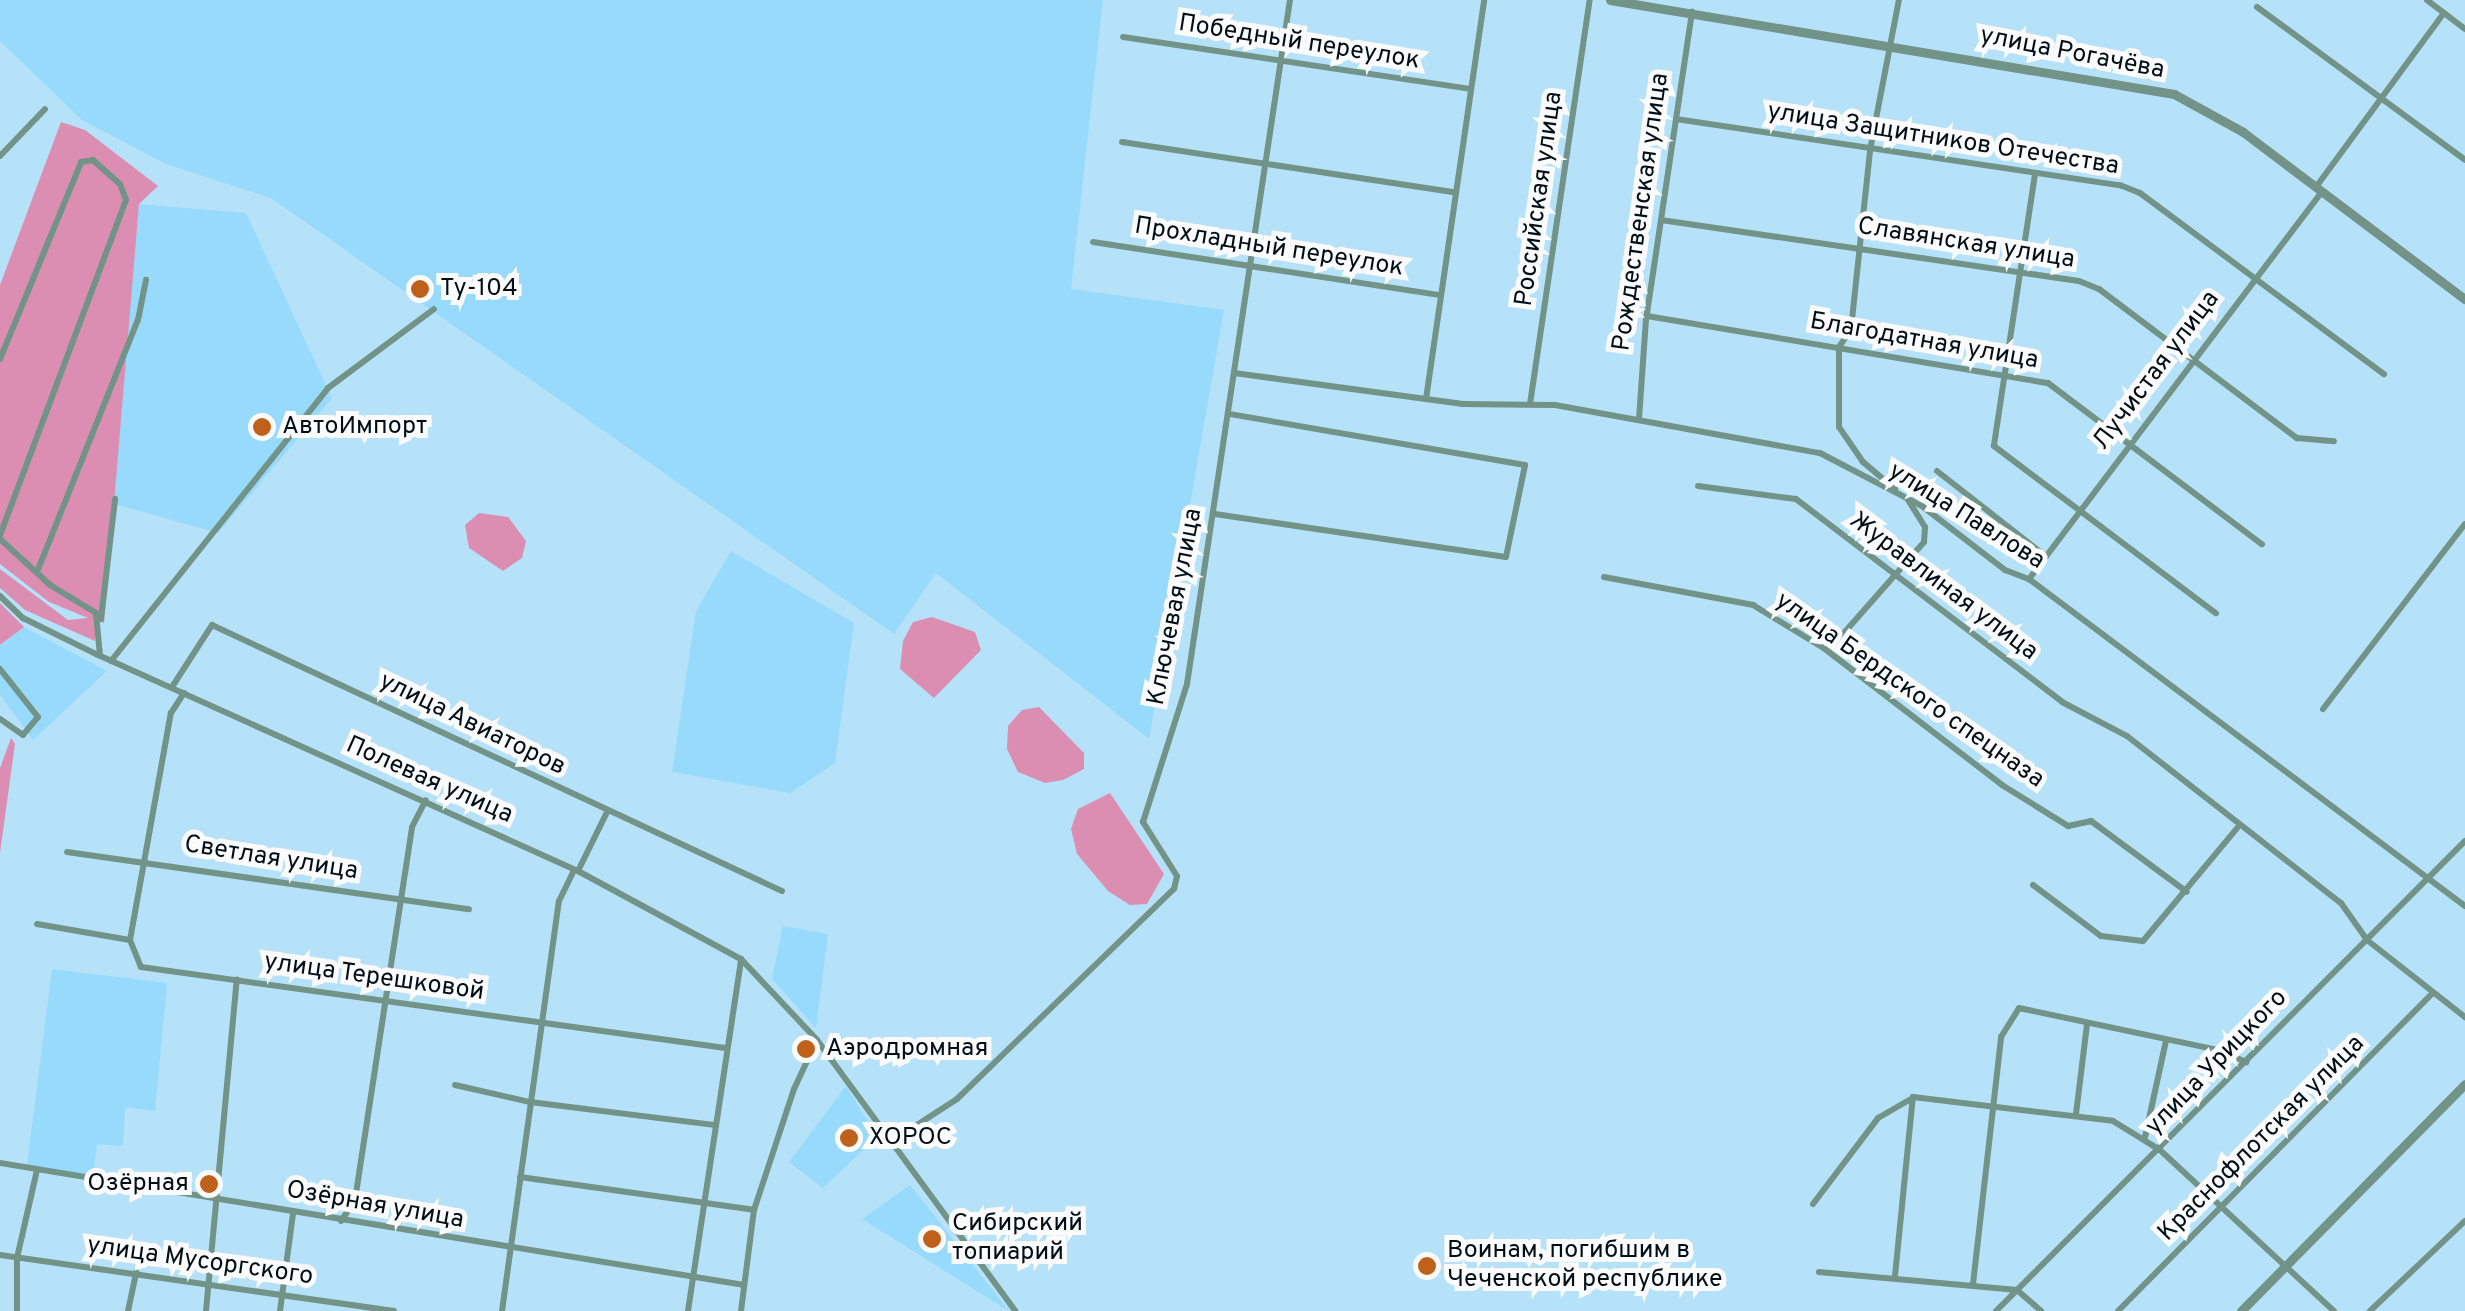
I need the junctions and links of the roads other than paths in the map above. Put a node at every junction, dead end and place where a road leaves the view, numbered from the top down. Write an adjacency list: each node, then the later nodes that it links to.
1 (1290, 0): 13 (street, Ключевая улица)
2 (1484, 0): 14 (street)
3 (1590, 0): 44 (street, Российская улица)
4 (1610, 0): 8 (street, улица Рогачёва)
5 (1900, 0): 12 (street)
6 (2426, 0): 9 (street)
7 (2257, 7): 15 (street)
8 (1692, 11): 12 (street, улица Рогачёва); 17 (street, Рождественская улица)
9 (2444, 13): 10 (street); 15 (street, Лучистая улица)
10 (2465, 29)
11 (1122, 37): 13 (street, Победный переулок)
12 (1894, 43): 19 (street); 24 (street, улица Рогачёва)
13 (1282, 60): 14 (street, Победный переулок); 21 (street, Ключевая улица)
14 (1470, 89): 25 (street)
15 (2380, 100): 22 (street); 24 (street, Лучистая улица)
16 (45, 109): 20 (street)
17 (1676, 118): 19 (street, улица Защитников Отечества); 26 (street, Рождественская улица)
18 (1122, 142): 21 (street)
19 (1870, 150): 23 (street, улица Защитников Отечества); 28 (street)
20 (0, 156)
21 (1265, 160): 25 (street); 29 (street, Ключевая улица)
22 (2465, 160)
23 (2035, 174): 30 (street); 32 (street, улица Защитников Отечества)
24 (2319, 189): 32 (street, Лучистая улица); 34 (street, улица Рогачёва)
25 (1454, 192): 33 (street)
26 (1661, 220): 28 (street, Славянская улица); 36 (street, Рождественская улица)
27 (1093, 242): 29 (street, Прохладный переулок)
28 (1858, 252): 30 (street, Славянская улица); 37 (street)
29 (1250, 264): 33 (street, Прохладный переулок); 40 (street, Ключевая улица)
30 (2016, 275): 39 (street, Славянская улица); 42 (street)
31 (146, 280): 59 (street)
32 (2252, 280): 39 (street, Лучистая улица); 41 (street, улица Защитников Отечества)
33 (1440, 295): 43 (street)
34 (2465, 299)
35 (434, 309): 68 (street)
36 (1647, 316): 37 (street, Благодатная улица); 46 (street, Рождественская улица)
37 (1840, 347): 42 (street, Благодатная улица); 52 (street)
38 (0, 359): 56 (street)
39 (2191, 360): 47 (street, Лучистая улица); 48 (street, Славянская улица)
40 (1234, 373): 43 (street, улица Павлова); 45 (street, Ключевая улица)
41 (2384, 374)
42 (2004, 376): 47 (street, Благодатная улица); 53 (street)
43 (1426, 399): 44 (street, улица Павлова)
44 (1530, 404): 46 (street, улица Павлова)
45 (1230, 414): 54 (street, Ключевая улица); 54 (street)
46 (1638, 420): 52 (street, улица Павлова)
47 (2130, 440): 53 (street, Лучистая улица); 57 (street, Благодатная улица)
48 (2334, 441)
49 (1937, 471): 58 (street)
50 (1698, 486): 60 (street, Журавлиная улица)
51 (115, 499): 65 (street)
52 (1908, 499): 60 (street); 62 (street, улица Павлова)
53 (2079, 507): 58 (street, Лучистая улица); 64 (street)
54 (1214, 514): 110 (street, Ключевая улица)
55 (2465, 524): 72 (street)
56 (0, 537): 59 (street)
57 (2262, 544)
58 (2044, 555): 62 (street, Лучистая улица)
59 (37, 572): 65 (street)
60 (1894, 574): 66 (street); 76 (street, Журавлиная улица)
61 (1604, 578): 66 (street, улица Бердского спецназа)
62 (2028, 579): 81 (street, улица Павлова)
63 (0, 596): 67 (street, Полевая улица)
64 (2216, 613)
65 (100, 620): 67 (street)
66 (1828, 651): 84 (street, улица Бердского спецназа)
67 (100, 656): 68 (street, Полевая улица)
68 (111, 661): 70 (street, Полевая улица)
69 (0, 669): 73 (street)
70 (172, 687): 71 (street, Полевая улица); 75 (street, улица Авиаторов)
71 (185, 693): 74 (street, Полевая улица); 79 (street)
72 (2324, 709)
73 (0, 719)
74 (426, 800): 80 (street, Полевая улица); 85 (street)
75 (606, 814): 80 (street); 83 (street, улица Авиаторов)
76 (2237, 828): 84 (street); 90 (street, Журавлиная улица)
77 (2465, 841): 81 (street, улица Урицкого)
78 (67, 852): 79 (street, Светлая улица)
79 (143, 860): 85 (street, Светлая улица); 89 (street)
80 (576, 870): 91 (street, Полевая улица); 96 (street)
81 (2428, 878): 86 (street, улица Павлова); 90 (street, улица Урицкого)
82 (2033, 885): 84 (street)
83 (782, 892)
84 (2187, 892)
85 (402, 900): 87 (street, Светлая улица); 94 (street)
86 (2465, 906)
87 (469, 909)
88 (37, 924): 89 (street)
89 (130, 940): 92 (street, улица Терешковой)
90 (2367, 940): 93 (street, Журавлиная улица); 101 (street, улица Урицкого)
91 (741, 959): 98 (street, Полевая улица); 100 (street)
92 (238, 978): 94 (street, улица Терешковой); 115 (street)
93 (2433, 993): 95 (street, Журавлиная улица); 118 (street, Краснофлотская улица)
94 (382, 1002): 96 (street, улица Терешковой); 122 (street)
95 (2465, 1017)
96 (542, 1022): 100 (street, улица Терешковой); 105 (street)
97 (2088, 1025): 99 (street); 106 (street); 107 (street)
98 (818, 1040): 110 (street, Полевая улица); 119 (street)
99 (2166, 1041): 101 (street); 109 (street)
100 (724, 1048): 108 (street)
101 (2246, 1062): 111 (street, улица Урицкого)
102 (2465, 1084): 126 (street)
103 (455, 1085): 105 (street)
104 (1913, 1097): 106 (street); 117 (street); 130 (street)
105 (530, 1102): 108 (street); 114 (street)
106 (1996, 1108): 107 (street); 132 (street)
107 (2076, 1114): 109 (street)
108 (714, 1126): 116 (street)
109 (2145, 1137): 111 (street)
110 (889, 1144): 144 (street, Полевая улица)
111 (2160, 1150): 118 (street); 134 (street, улица Урицкого)
112 (0, 1163): 113 (street, Озёрная улица)
113 (37, 1169): 115 (street, Озёрная улица); 125 (street)
114 (520, 1177): 116 (street); 123 (street)
115 (218, 1198): 120 (street, Озёрная улица); 131 (street)
116 (702, 1202): 119 (street); 129 (street)
117 (1813, 1204)
118 (2225, 1208): 126 (street); 147 (street, Краснофлотская улица)
119 (754, 1210): 133 (street)
120 (294, 1213): 122 (street, Озёрная улица); 135 (street)
121 (2465, 1221): 150 (street)
122 (341, 1222): 123 (street, Озёрная улица)
123 (510, 1249): 129 (street, Озёрная улица); 141 (street)
124 (0, 1255): 125 (street, улица Мусоргского)
125 (17, 1258): 127 (street, улица Мусоргского); 136 (street)
126 (2287, 1267): 148 (street); 149 (street)
127 (136, 1272): 131 (street, улица Мусоргского); 137 (street)
128 (1818, 1272): 130 (street)
129 (691, 1274): 133 (street, Озёрная улица); 142 (street)
130 (1895, 1276): 132 (street)
131 (210, 1281): 135 (street, улица Мусоргского); 138 (street)
132 (1972, 1284): 134 (street)
133 (744, 1285): 143 (street)
134 (2017, 1290): 145 (street, улица Урицкого); 146 (street)
135 (282, 1294): 139 (street); 140 (street, улица Мусоргского)
136 (17, 1311)
137 (128, 1311)
138 (206, 1311)
139 (280, 1311)
140 (394, 1311)
141 (502, 1311)
142 (688, 1311)
143 (741, 1311)
144 (1015, 1311)
145 (1996, 1311)
146 (2040, 1311)
147 (2118, 1311)
148 (2241, 1311)
149 (2334, 1311)
150 (2370, 1311)

